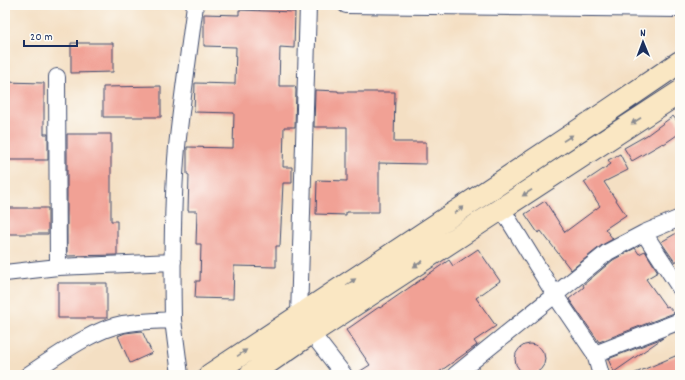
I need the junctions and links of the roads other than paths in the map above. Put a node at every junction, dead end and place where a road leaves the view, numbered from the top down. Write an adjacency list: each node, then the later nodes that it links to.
1 (195, 5): 11 (street)
2 (308, 5): 18 (street)
3 (346, 5): 4 (street)
4 (680, 9)
5 (680, 62): 18 (main road, one-way to 5)
6 (57, 77): 12 (street)
7 (674, 100): 8 (main road, one-way to 8)
8 (502, 209): 15 (street); 18 (main road, one-way to 18)
9 (680, 218): 10 (street)
10 (644, 233): 14 (street); 15 (street)
11 (173, 262): 12 (street); 16 (street)
12 (58, 267): 13 (street)
13 (5, 273)
14 (680, 288)
15 (555, 295): 19 (street); 25 (street)
16 (173, 320): 20 (street); 21 (street)
17 (680, 321): 19 (street)
18 (305, 325): 22 (main road, one-way to 18); 23 (main road); 24 (street)
19 (595, 354): 26 (street)
20 (28, 375)
21 (180, 375)
22 (210, 375)
23 (250, 375)
24 (344, 375)
25 (455, 375)
26 (601, 375)

